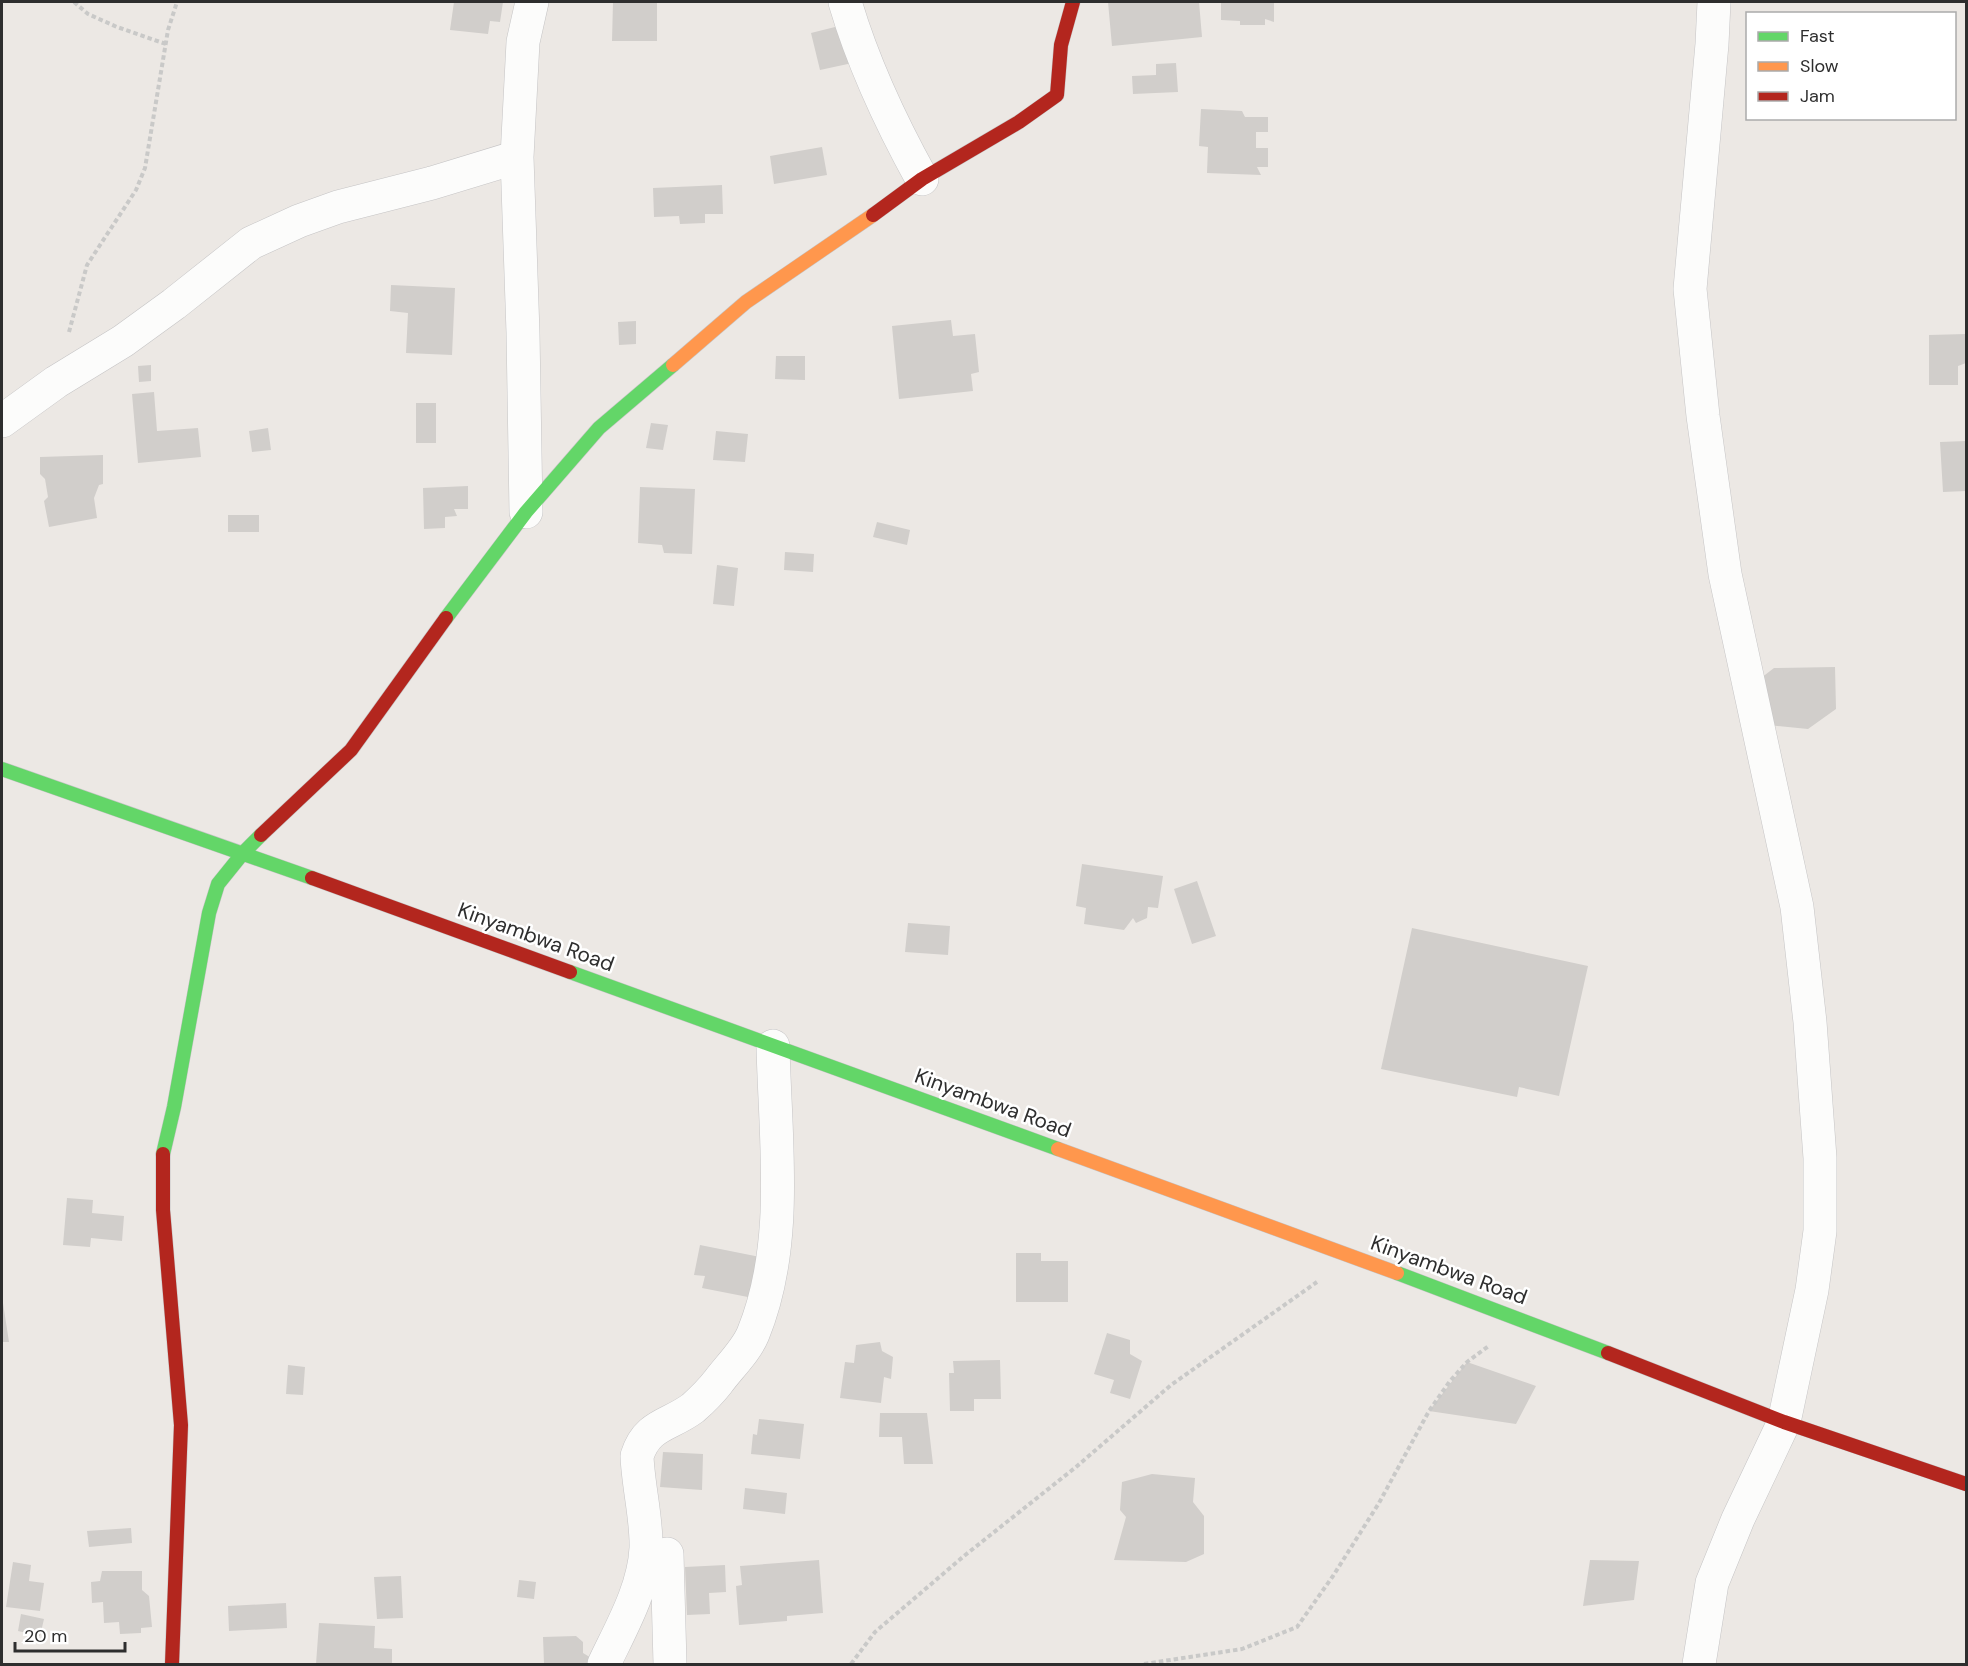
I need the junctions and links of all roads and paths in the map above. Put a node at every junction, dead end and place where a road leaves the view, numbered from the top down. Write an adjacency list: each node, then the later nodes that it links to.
1 (74, 2): 7 (path)
2 (177, 2): 7 (path)
3 (532, 2): 8 (street)
4 (845, 2): 9 (street)
5 (1073, 2): 9 (street)
6 (1714, 2): 18 (street)
7 (166, 44): 10 (path)
8 (517, 157): 10 (street); 12 (street)
9 (922, 179): 12 (street)
10 (56, 382): 11 (street)
11 (2, 421)
12 (526, 512): 14 (street)
13 (2, 769): 14 (street, Kinyambwa Road)
14 (243, 853): 15 (street, Kinyambwa Road); 21 (street)
15 (772, 1046): 16 (street, Kinyambwa Road); 22 (street)
16 (1353, 1256): 17 (street, Kinyambwa Road); 24 (path)
17 (1525, 1321): 18 (street, Kinyambwa Road); 25 (path)
18 (1784, 1422): 19 (street, Kinyambwa Road); 26 (street)
19 (1966, 1484)
20 (667, 1554): 23 (street)
21 (172, 1665)
22 (604, 1665)
23 (670, 1665)
24 (850, 1665)
25 (1144, 1665)
26 (1699, 1665)

